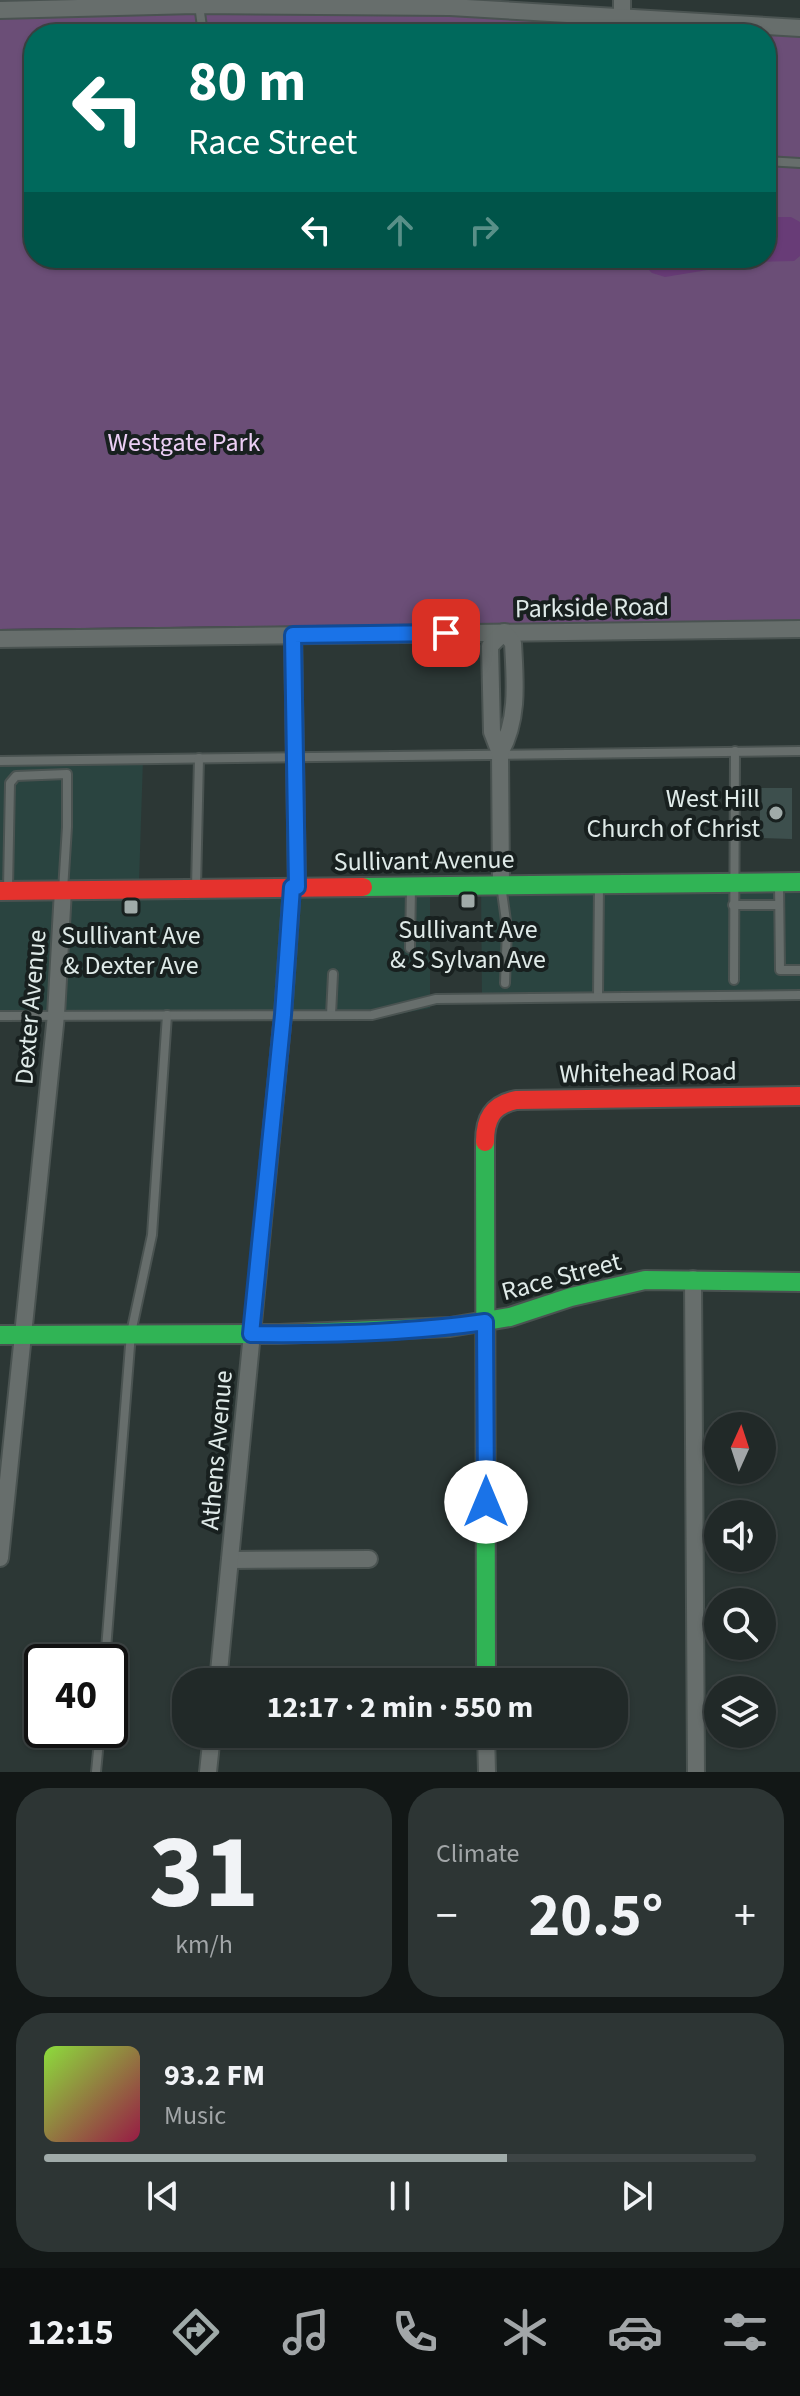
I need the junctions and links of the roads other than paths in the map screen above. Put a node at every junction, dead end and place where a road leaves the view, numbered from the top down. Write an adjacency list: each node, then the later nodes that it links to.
1 (622, 0): 5 (street)
2 (416, 3): 3 (street); 5 (street)
3 (206, 4): 4 (street); 6 (lane)
4 (2, 7)
5 (622, 19): 7 (street)
6 (204, 24)
7 (721, 24)
8 (776, 27): 9 (street)
9 (800, 28)
10 (776, 162): 11 (lane)
11 (800, 163)
12 (800, 629): 13 (street, Parkside Road)
13 (504, 632): 14 (street, Parkside Road); 18 (street); 18 (street)
14 (293, 635): 15 (street, Parkside Road); 19 (street, Athens Avenue)
15 (0, 639)
16 (735, 751): 17 (lane); 18 (lane); 24 (lane)
17 (800, 751)
18 (500, 753): 19 (lane); 26 (street)
19 (295, 757): 20 (lane); 28 (street, Athens Avenue)
20 (199, 758): 21 (lane); 29 (lane)
21 (0, 761)
22 (779, 882): 23 (street, Sullivant Avenue); 24 (street, Sullivant Avenue); 33 (lane)
23 (800, 882)
24 (733, 883): 25 (street, Sullivant Avenue); 32 (lane)
25 (599, 884): 26 (street, Sullivant Avenue); 40 (lane)
26 (501, 885): 27 (street, Sullivant Avenue); 38 (lane)
27 (411, 886): 28 (street, Sullivant Avenue); 34 (lane)
28 (295, 887): 29 (street, Sullivant Avenue); 43 (street, Athens Avenue)
29 (196, 889): 30 (street, Sullivant Avenue)
30 (63, 890): 31 (street, Sullivant Avenue); 31 (lane); 41 (street, Dexter Avenue)
31 (4, 891)
32 (733, 905): 33 (lane); 37 (lane)
33 (779, 905): 35 (lane)
34 (410, 948)
35 (800, 970)
36 (333, 974): 44 (lane)
37 (734, 980)
38 (505, 983)
39 (800, 995): 40 (lane)
40 (598, 997): 44 (lane)
41 (56, 1015): 42 (lane); 45 (lane); 53 (street, Dexter Avenue)
42 (167, 1015): 43 (lane); 50 (lane)
43 (283, 1015): 44 (lane); 51 (street, Athens Avenue)
44 (331, 1015)
45 (0, 1016)
46 (800, 1096): 49 (street, Whitehead Road)
47 (693, 1279): 48 (street, Race Street); 49 (street, Race Street); 66 (street)
48 (800, 1282)
49 (485, 1322): 51 (street, Race Street); 59 (street)
50 (131, 1333): 51 (street, Race Street); 53 (street, Race Street); 57 (lane)
51 (251, 1334): 56 (street, Athens Avenue)
52 (0, 1335): 53 (street, Race Street)
53 (21, 1336): 54 (street, Dexter Avenue)
54 (0, 1558)
55 (369, 1559): 56 (street)
56 (230, 1560): 58 (street, Athens Avenue)
57 (106, 1644)
58 (219, 1668)
59 (486, 1668)
60 (98, 1748): 63 (lane)
61 (211, 1748): 64 (street)
62 (486, 1748): 65 (street)
63 (96, 1772)
64 (208, 1772)
65 (487, 1772)
66 (696, 1772)

